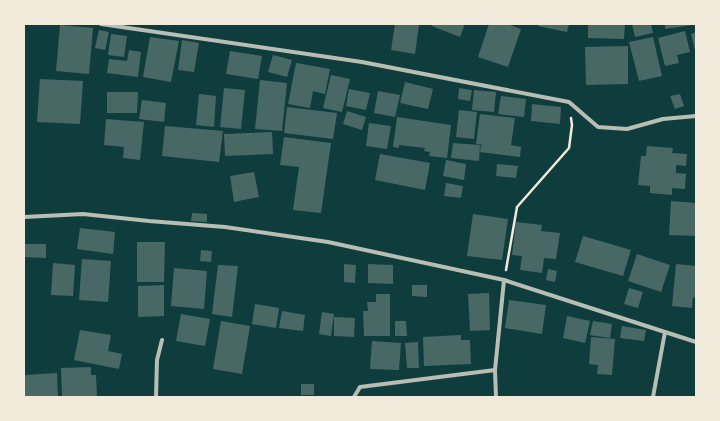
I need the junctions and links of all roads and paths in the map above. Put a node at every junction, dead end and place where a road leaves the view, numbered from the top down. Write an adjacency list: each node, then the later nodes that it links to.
1 (101, 24): 2 (street)
2 (570, 102): 3 (street); 5 (path)
3 (696, 116)
4 (24, 217): 5 (street)
5 (504, 280): 6 (street); 9 (street)
6 (665, 332): 8 (street); 13 (street)
7 (162, 340): 10 (street)
8 (696, 342)
9 (496, 370): 11 (street); 12 (street)
10 (156, 397)
11 (354, 397)
12 (496, 397)
13 (653, 397)

